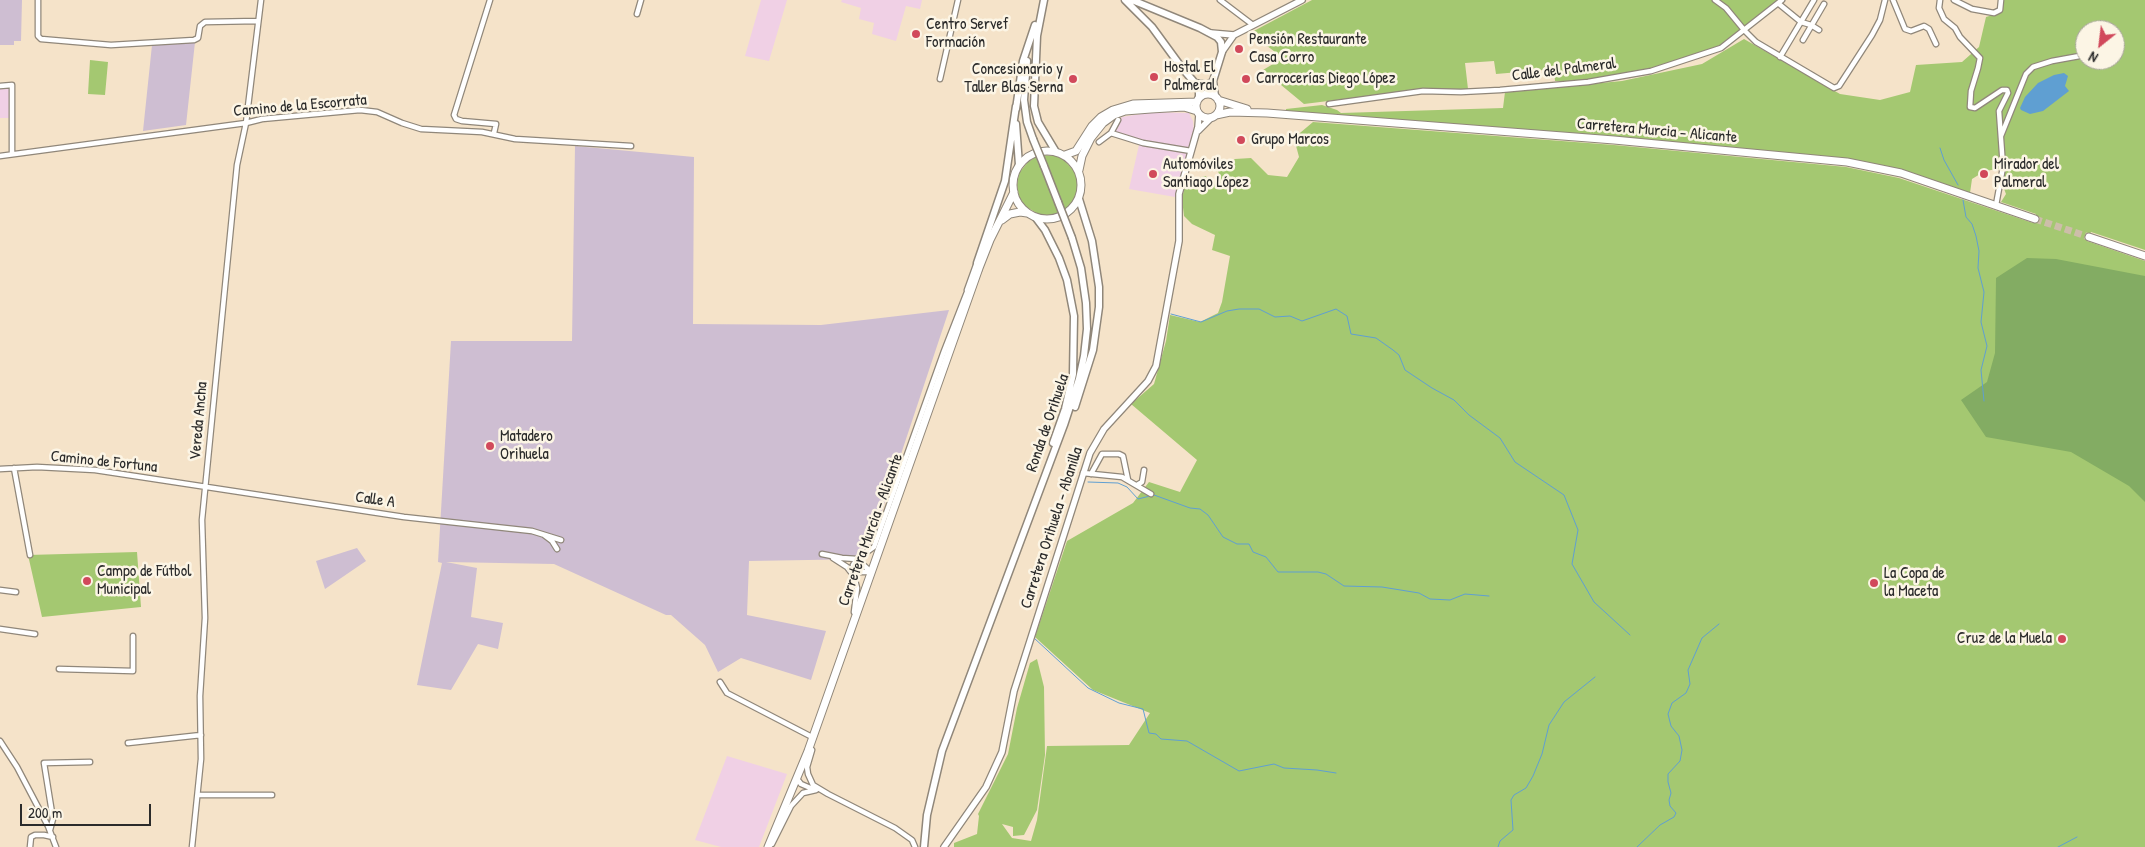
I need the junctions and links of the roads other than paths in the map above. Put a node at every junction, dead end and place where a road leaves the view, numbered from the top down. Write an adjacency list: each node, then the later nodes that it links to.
1 (38, 0): 22 (street)
2 (261, 0): 22 (street, Vereda Ancha)
3 (490, 0): 52 (street)
4 (641, 0): 21 (street)
5 (958, 0): 37 (street)
6 (1043, 0): 24 (main road, Ronda de Orihuela); 57 (main road)
7 (1125, 0): 27 (main road)
8 (1132, 0): 20 (main road)
9 (1220, 0): 25 (street)
10 (1302, 0): 25 (street)
11 (1715, 0): 29 (street)
12 (1814, 0): 23 (street)
13 (1885, 0): 35 (street)
14 (1893, 0): 33 (street)
15 (1940, 0): 53 (street)
16 (1954, 0): 17 (street)
17 (2000, 0)
18 (1781, 2): 23 (street); 29 (street, Calle del Palmeral)
19 (1824, 4): 26 (street)
20 (1162, 13): 27 (main road); 30 (main road)
21 (637, 14)
22 (258, 20): 49 (street, Vereda Ancha)
23 (1801, 22): 26 (street); 35 (street)
24 (1036, 25): 44 (main road); 79 (main road, Ronda de Orihuela, bridge)
25 (1253, 25): 31 (street)
26 (1811, 25): 28 (street); 32 (street)
27 (1152, 27): 39 (main road)
28 (1819, 30)
29 (1745, 31): 35 (street); 43 (street, Calle del Palmeral)
30 (1208, 33): 31 (street); 34 (main road)
31 (1234, 35): 34 (street)
32 (1803, 40)
33 (1936, 44)
34 (1222, 52): 38 (main road)
35 (1780, 56)
36 (2075, 57): 53 (street)
37 (940, 79)
38 (1213, 81): 39 (main road); 41 (main road)
39 (1195, 83): 42 (main road)
40 (0, 86): 58 (street)
41 (1217, 98): 42 (highway); 46 (highway, Carretera Murcia - Alicante); 47 (highway)
42 (1198, 100): 45 (highway); 60 (highway)
43 (1329, 104)
44 (1016, 106): 61 (main road); 72 (main road)
45 (1198, 113): 47 (highway); 51 (street, Carretera Orihuela - Abanilla); 62 (highway)
46 (1267, 113): 47 (highway, Carretera Murcia - Alicante); 65 (highway, Carretera Murcia - Alicante)
47 (1214, 117): 51 (street, Carretera Orihuela - Abanilla)
48 (1118, 120): 50 (street)
49 (246, 123): 52 (street, Camino de la Escorrata); 58 (street, Camino de la Escorrata); 82 (street, Vereda Ancha)
50 (1111, 133): 54 (street); 56 (street)
51 (1196, 133): 56 (street, Carretera Orihuela - Abanilla)
52 (494, 134): 55 (street, Camino de la Escorrata)
53 (2000, 137): 65 (street)
54 (1099, 142)
55 (631, 146)
56 (1191, 151): 77 (street, Carretera Orihuela - Abanilla)
57 (1056, 152): 60 (highway); 61 (highway)
58 (12, 154): 59 (street, Camino de la Escorrata)
59 (0, 156)
60 (1065, 156): 62 (highway)
61 (1020, 165): 63 (highway)
62 (1079, 170): 64 (highway)
63 (1014, 192): 66 (highway); 69 (highway, Carretera Murcia - Alicante)
64 (1079, 199): 67 (highway); 79 (main road)
65 (1996, 205): 68 (highway, Carretera Murcia - Alicante)
66 (1027, 213): 67 (highway); 69 (highway)
67 (1036, 218): 84 (main road)
68 (2035, 218)
69 (1000, 222): 72 (highway, Carretera Murcia - Alicante)
70 (2089, 236): 71 (highway)
71 (2145, 256)
72 (978, 266): 73 (highway, Carretera Murcia - Alicante)
73 (969, 290): 89 (street); 92 (highway, Carretera Murcia - Alicante)
74 (14, 468): 75 (street, Camino de Fortuna); 82 (street, Camino de Fortuna); 88 (street)
75 (0, 469)
76 (1144, 470): 81 (street)
77 (1082, 473): 78 (street); 120 (street, Carretera Orihuela - Abanilla)
78 (1091, 474): 80 (street); 80 (street)
79 (1044, 476): 84 (main road, Ronda de Orihuela)
80 (1128, 480): 81 (street)
81 (1137, 486): 83 (street)
82 (205, 487): 85 (street, Calle A); 102 (street, Vereda Ancha)
83 (1151, 494)
84 (1023, 532): 119 (main road, Ronda de Orihuela)
85 (541, 533): 86 (street, Calle A); 87 (street)
86 (561, 540)
87 (557, 549)
88 (30, 555)
89 (857, 559): 90 (street); 91 (street); 92 (street)
90 (847, 566): 91 (street); 96 (street)
91 (855, 571): 92 (street)
92 (871, 572): 96 (highway, Carretera Murcia - Alicante)
93 (0, 590): 94 (street)
94 (16, 592)
95 (0, 629): 97 (street)
96 (850, 630): 101 (highway, Carretera Murcia - Alicante)
97 (35, 634)
98 (133, 636): 99 (street)
99 (60, 669)
100 (720, 682): 103 (street)
101 (819, 720): 103 (highway, Carretera Murcia - Alicante); 110 (street)
102 (201, 735): 105 (street); 109 (street, Vereda Ancha)
103 (812, 737): 107 (highway, Carretera Murcia - Alicante)
104 (0, 741): 112 (street)
105 (128, 743)
106 (90, 762): 112 (street)
107 (797, 779): 108 (street); 117 (highway, Carretera Murcia - Alicante)
108 (816, 790): 110 (street); 117 (street)
109 (199, 794): 111 (street); 116 (street, Vereda Ancha)
110 (828, 794): 118 (street)
111 (272, 796)
112 (50, 831): 113 (street)
113 (53, 837): 114 (street); 115 (street)
114 (30, 847)
115 (56, 847)
116 (192, 847)
117 (769, 847)
118 (915, 847)
119 (924, 847)
120 (944, 847)

